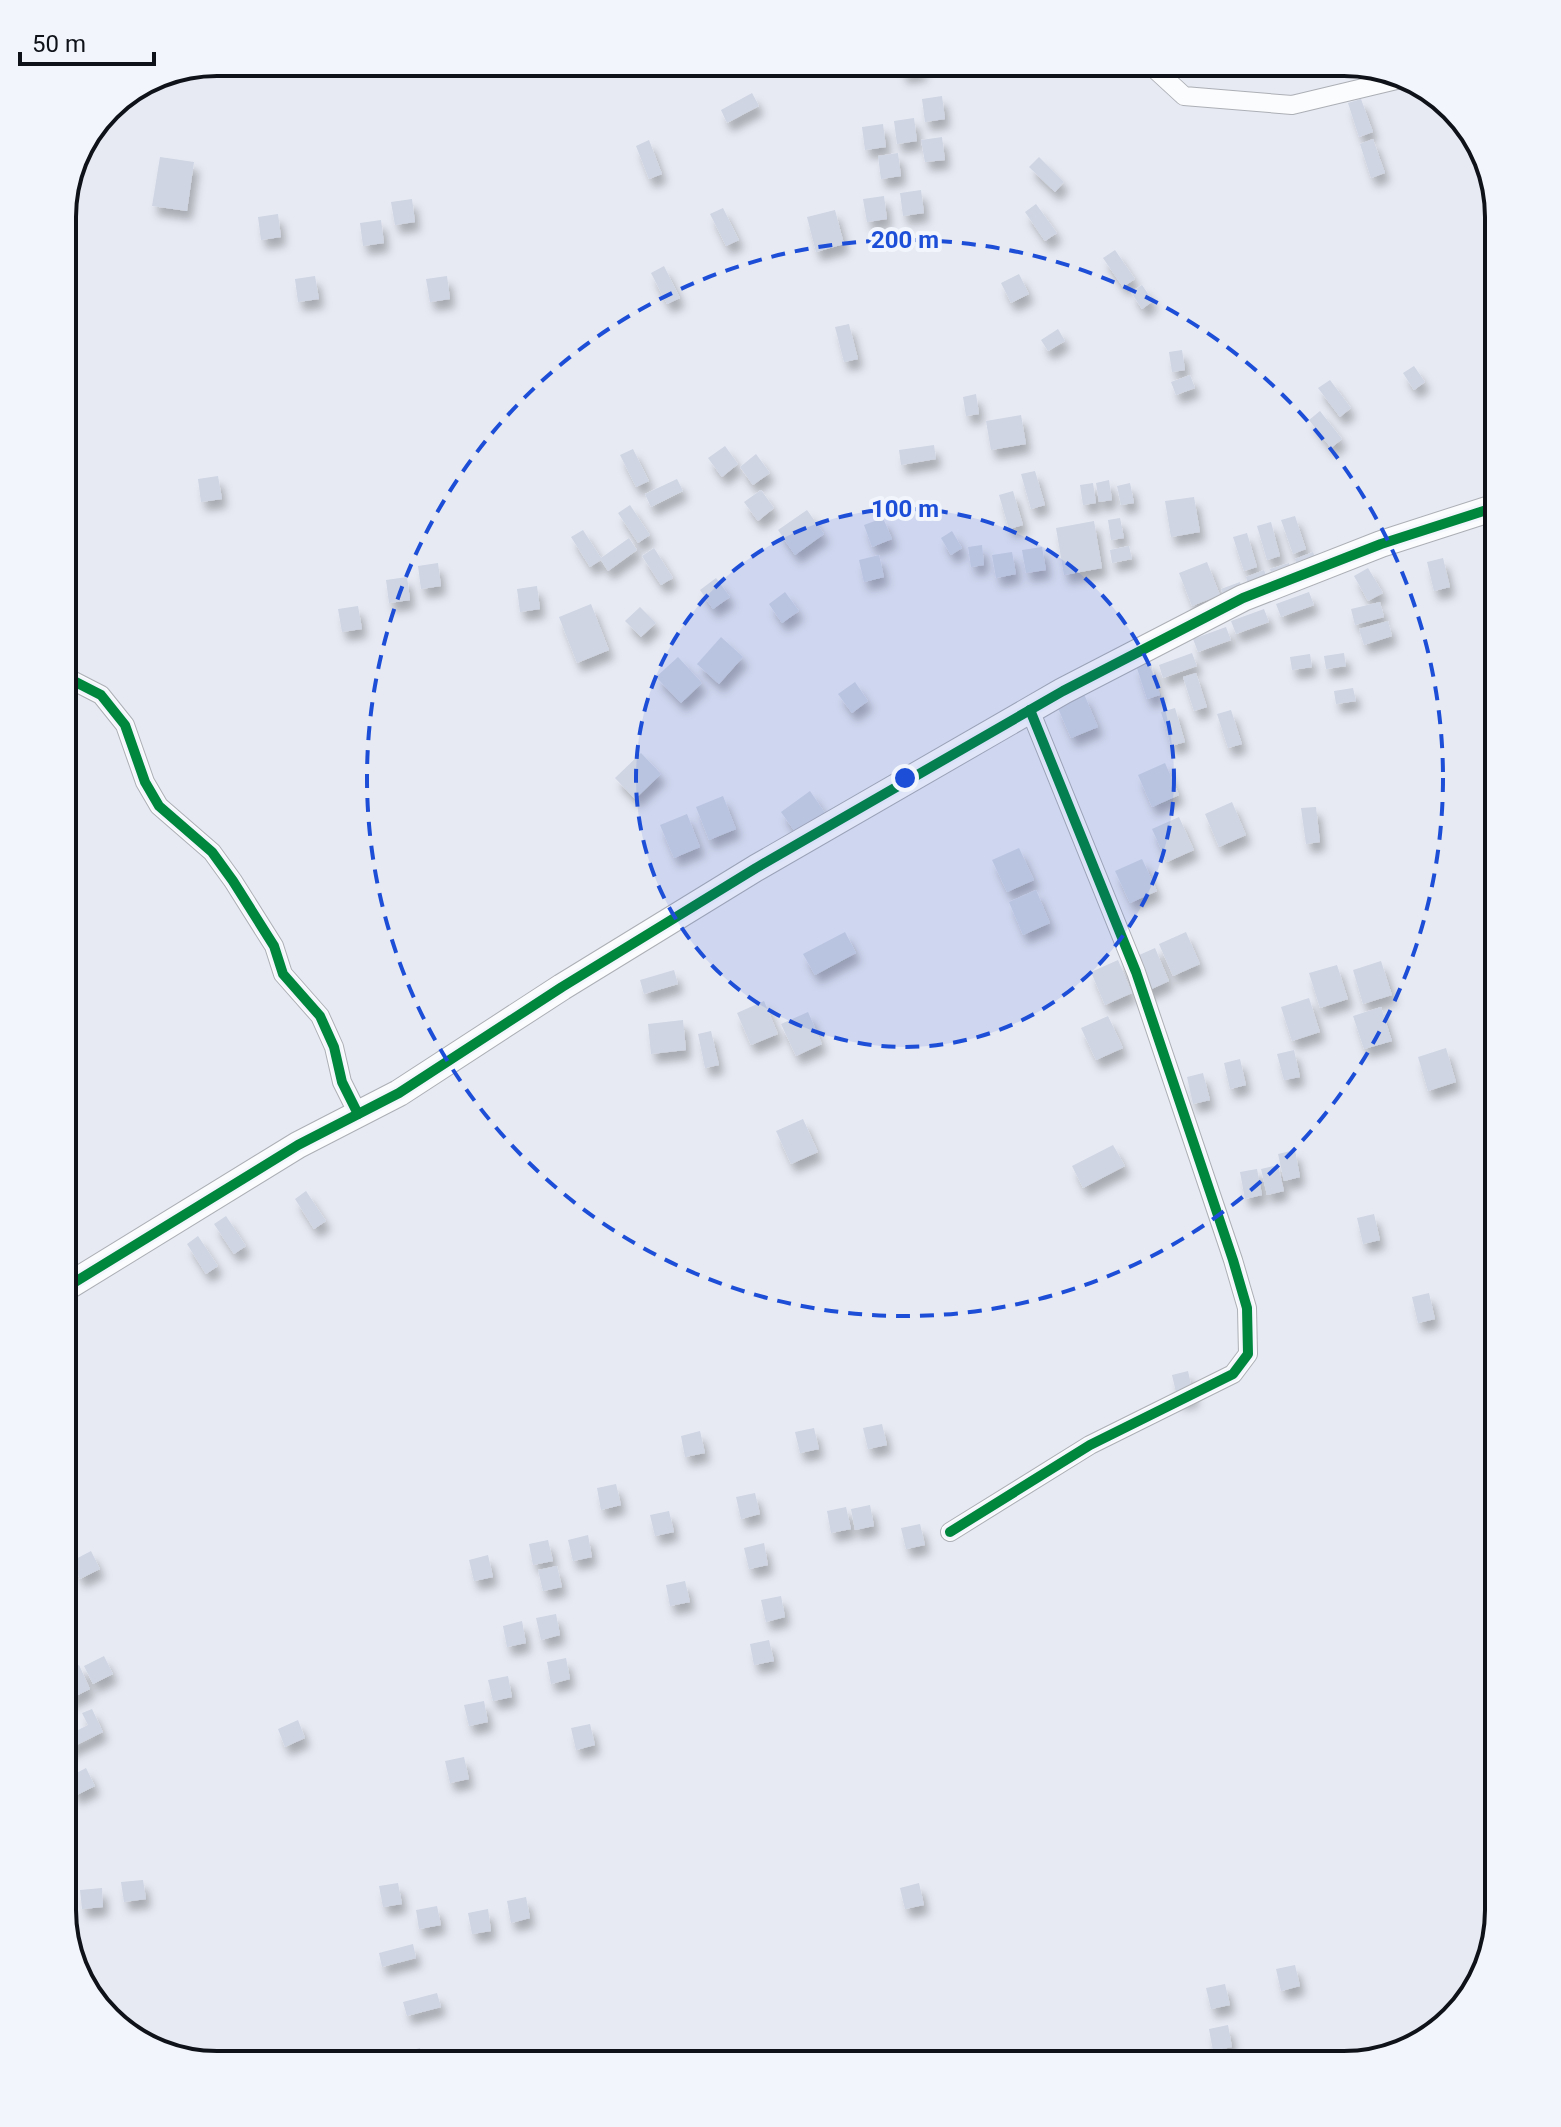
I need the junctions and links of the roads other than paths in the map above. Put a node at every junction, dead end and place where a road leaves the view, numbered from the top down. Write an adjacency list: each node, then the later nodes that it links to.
1 (1162, 76): 2 (street)
2 (1387, 82)
3 (1485, 511): 5 (street)
4 (76, 682): 6 (street)
5 (1030, 710): 6 (street); 8 (street)
6 (358, 1114): 7 (street)
7 (76, 1281)
8 (950, 1532)

